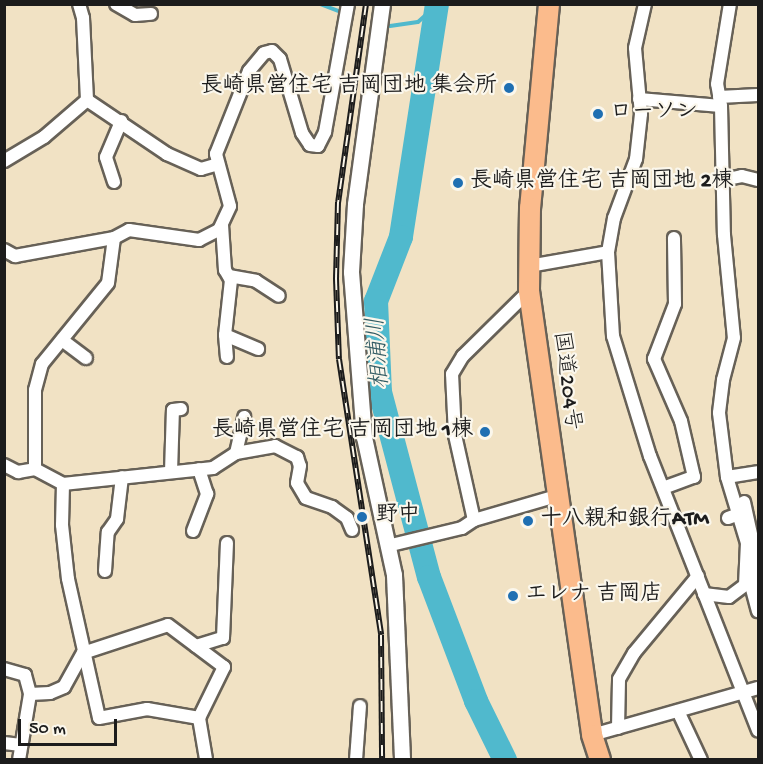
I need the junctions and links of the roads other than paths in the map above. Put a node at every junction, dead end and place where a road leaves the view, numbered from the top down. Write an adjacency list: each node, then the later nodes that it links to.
1 (79, 4): 10 (street)
2 (116, 4): 8 (street)
3 (348, 4): 15 (street)
4 (382, 4): 50 (street)
5 (549, 4): 24 (highway, 国道204号)
6 (645, 4): 11 (street)
7 (730, 4): 12 (street)
8 (151, 14)
9 (759, 95): 12 (street)
10 (87, 99): 13 (street); 14 (street)
11 (639, 99): 12 (street); 23 (street)
12 (720, 102): 16 (street)
13 (121, 121): 15 (street); 18 (street)
14 (4, 161)
15 (218, 164): 19 (street)
16 (723, 180): 17 (street); 42 (street)
17 (759, 180)
18 (114, 182)
19 (222, 225): 20 (street); 25 (street)
20 (114, 238): 22 (street); 29 (street)
21 (674, 238): 44 (street)
22 (4, 250)
23 (608, 252): 24 (street); 44 (street)
24 (529, 266): 26 (highway, 国道204号)
25 (229, 276): 27 (street); 28 (street)
26 (529, 291): 45 (highway, 国道204号); 46 (street)
27 (279, 296)
28 (225, 335): 30 (street); 31 (street)
29 (62, 340): 32 (street); 37 (street)
30 (258, 349)
31 (227, 357)
32 (86, 358)
33 (181, 409): 39 (street)
34 (244, 417): 35 (street)
35 (236, 453): 38 (street); 47 (street)
36 (4, 465): 37 (street)
37 (35, 469): 43 (street)
38 (199, 469): 39 (street); 48 (street)
39 (171, 472): 41 (street)
40 (759, 472): 42 (street)
41 (122, 477): 43 (street); 51 (street)
42 (732, 480): 53 (street); 54 (street)
43 (63, 484): 56 (street)
44 (663, 488): 52 (street)
45 (556, 496): 46 (street); 66 (highway, 国道204号)
46 (474, 520): 50 (street)
47 (352, 530)
48 (194, 531)
49 (227, 543): 55 (street)
50 (387, 546): 72 (street)
51 (105, 571)
52 (698, 576): 53 (street); 64 (street)
53 (704, 594): 59 (street)
54 (759, 611)
55 (196, 646): 56 (street); 63 (street)
56 (83, 653): 60 (street); 63 (street)
57 (4, 669): 60 (street)
58 (759, 688): 59 (street)
59 (742, 693): 62 (street); 65 (street)
60 (30, 694): 68 (street)
61 (360, 706): 71 (street)
62 (678, 711): 64 (street); 74 (street)
63 (199, 718): 70 (street)
64 (618, 728): 66 (street)
65 (759, 730)
66 (592, 735): 73 (highway, 国道204号)
67 (4, 743): 68 (street)
68 (21, 745): 69 (street)
69 (19, 759)
70 (206, 759)
71 (356, 759)
72 (402, 759)
73 (600, 759)
74 (701, 759)

